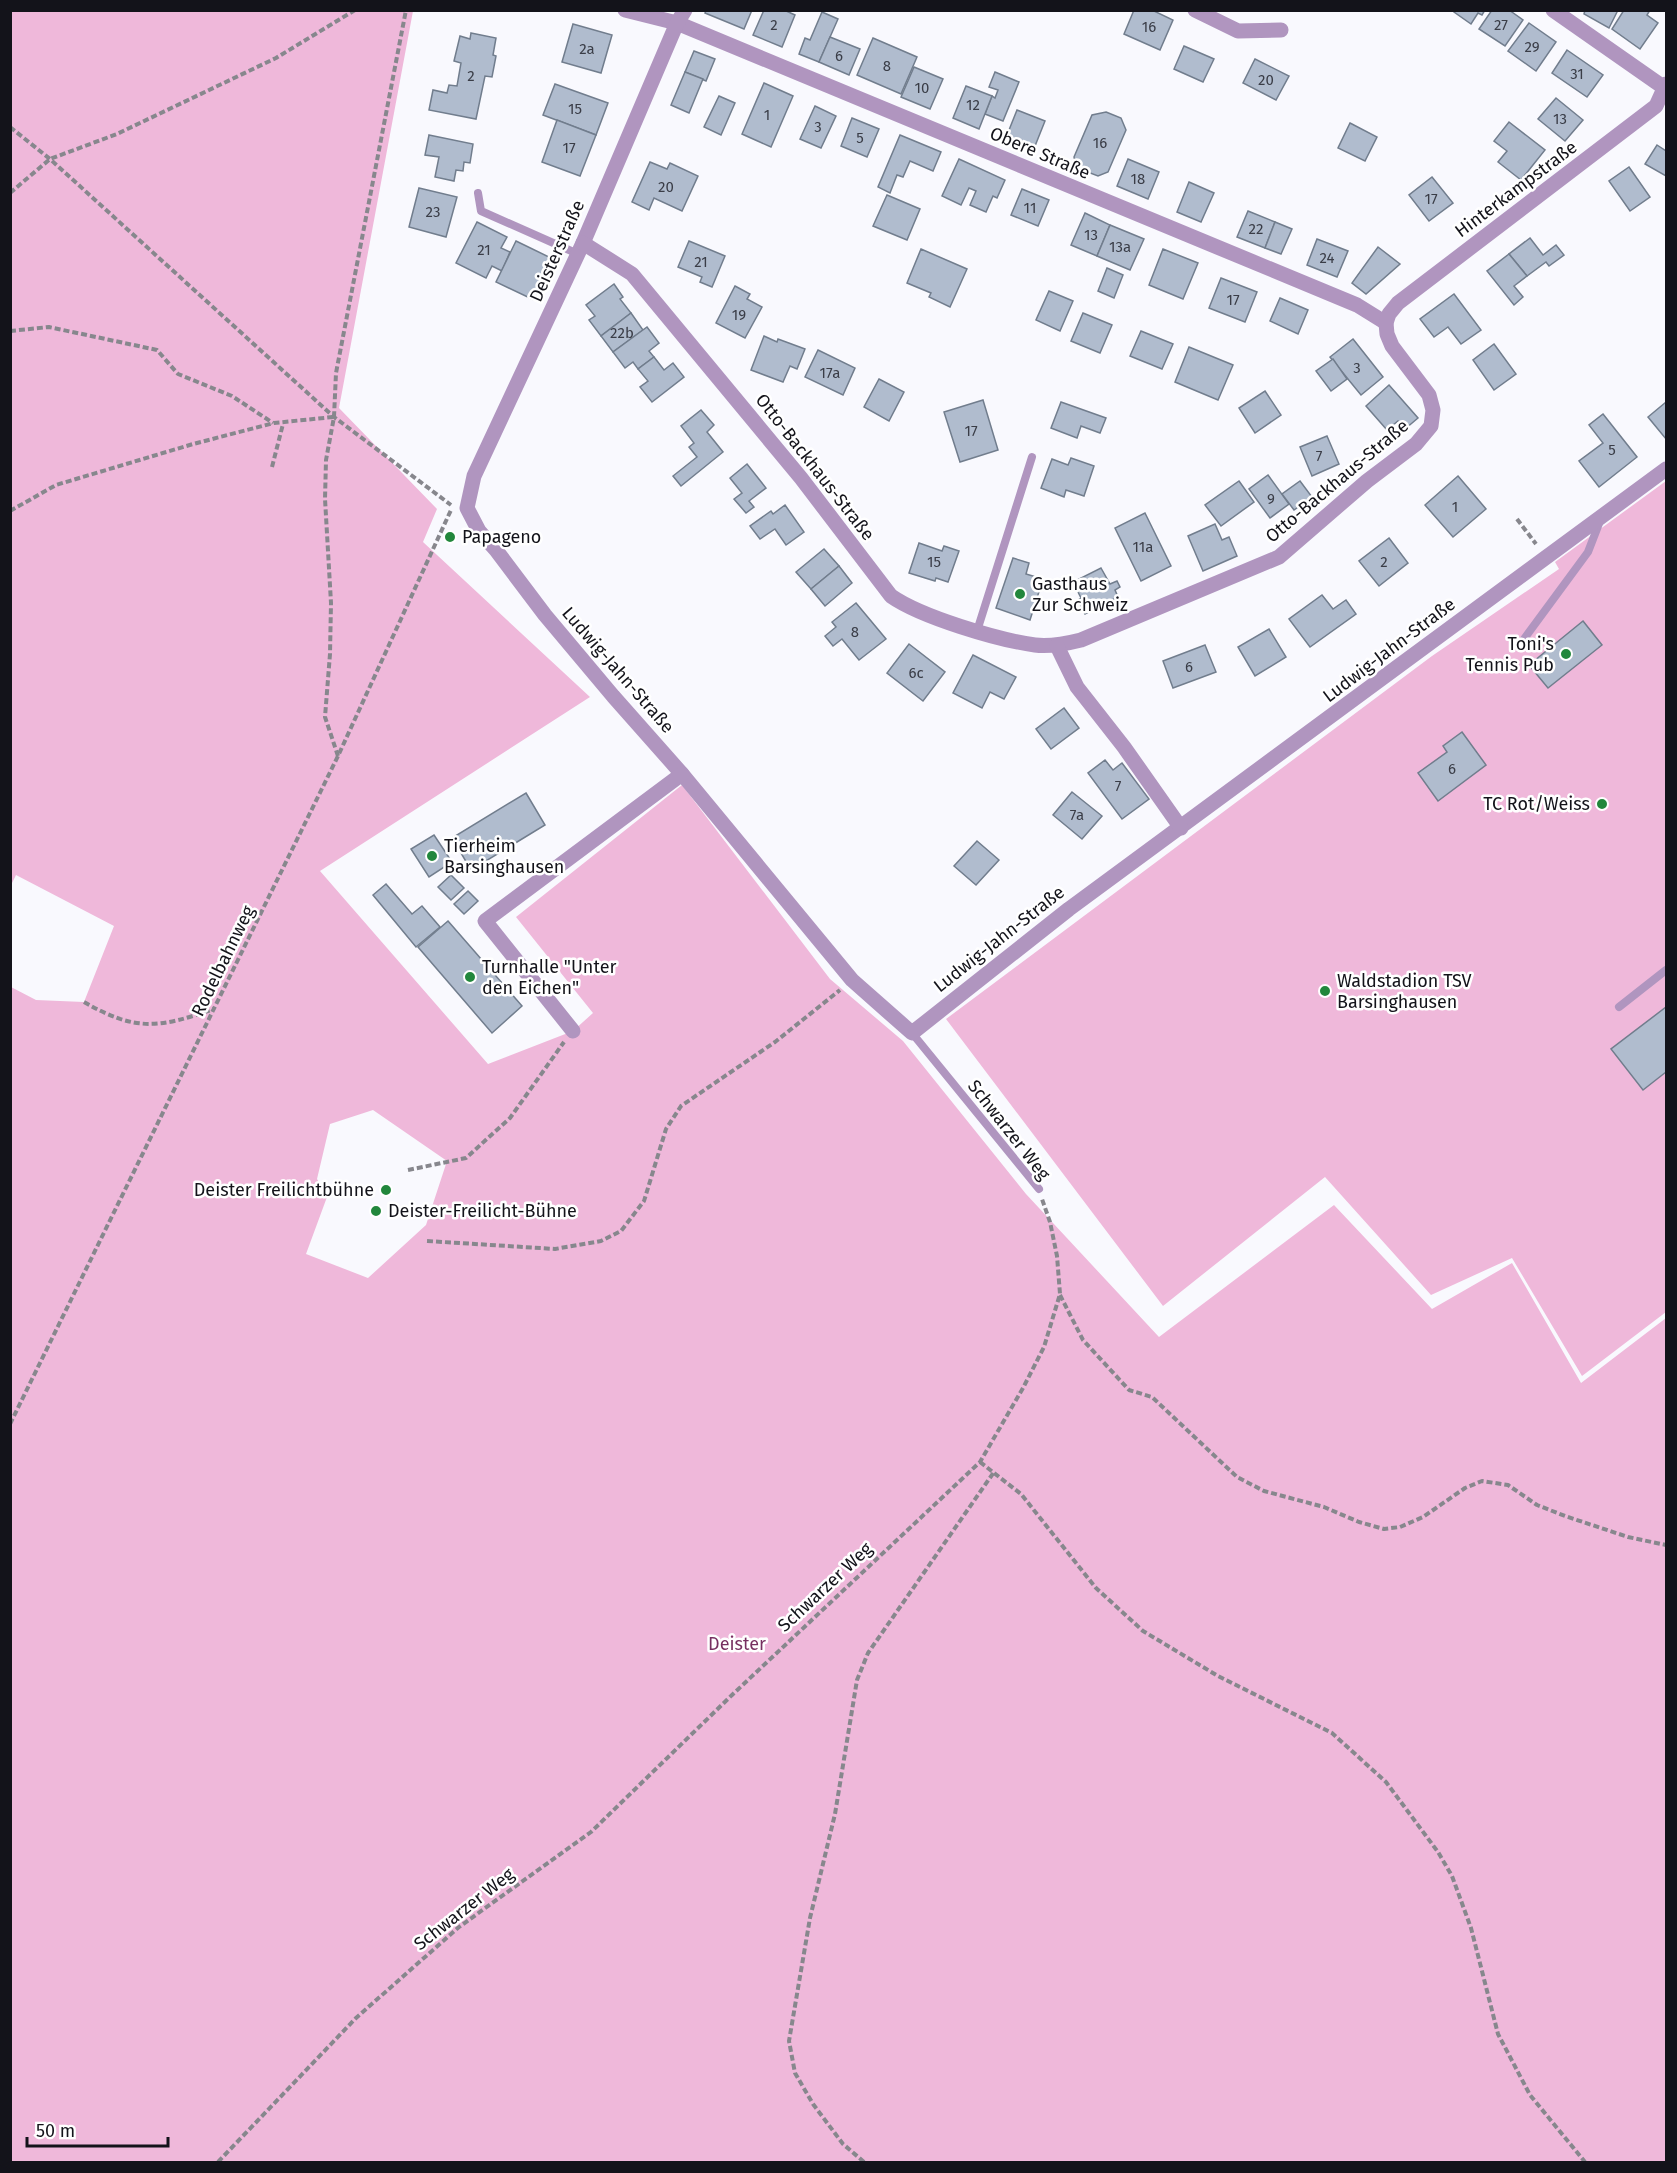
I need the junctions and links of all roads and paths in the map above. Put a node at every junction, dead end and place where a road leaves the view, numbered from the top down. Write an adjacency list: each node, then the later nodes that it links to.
1 (355, 10): 10 (path)
2 (406, 10): 16 (path)
3 (625, 10): 6 (street, Obere Straße)
4 (1195, 10): 7 (street)
5 (1553, 10): 8 (street)
6 (681, 17): 13 (street, Deisterstraße); 14 (street, Obere Straße)
7 (1281, 30)
8 (1666, 87): 14 (street, Hinterkampstraße)
9 (10, 127): 10 (path)
10 (50, 159): 11 (path); 16 (path)
11 (10, 193)
12 (478, 193): 13 (lane)
13 (580, 249): 22 (street, Deisterstraße); 27 (street, Otto-Backhaus-Straße)
14 (1386, 323): 29 (street, Otto-Backhaus-Straße)
15 (10, 331): 17 (path)
16 (334, 417): 18 (path); 22 (path); 30 (path)
17 (274, 423): 18 (path); 23 (path)
18 (282, 424): 20 (path)
19 (1032, 457): 27 (lane)
20 (272, 467)
21 (1666, 470): 24 (street, Ludwig-Jahn-Straße)
22 (460, 507): 30 (path, Rodelbahnweg); 31 (street, Ludwig-Jahn-Straße)
23 (10, 510)
24 (1601, 517): 26 (street, Ludwig-Jahn-Straße); 28 (lane)
25 (1516, 519): 26 (path)
26 (1546, 557): 32 (street, Ludwig-Jahn-Straße)
27 (977, 631): 29 (street, Otto-Backhaus-Straße)
28 (1524, 639)
29 (1057, 646): 32 (street)
30 (338, 756): 37 (path, Rodelbahnweg)
31 (682, 774): 34 (street, Ludwig-Jahn-Straße); 38 (street)
32 (1181, 828): 39 (street, Ludwig-Jahn-Straße)
33 (1666, 970): 36 (lane)
34 (852, 980): 39 (street, Ludwig-Jahn-Straße); 42 (path)
35 (84, 1002): 37 (path)
36 (1619, 1007)
37 (215, 1008): 44 (path, Rodelbahnweg)
38 (573, 1031): 40 (path)
39 (912, 1033): 41 (lane, Schwarzer Weg)
40 (408, 1170)
41 (1039, 1189): 43 (path, Schwarzer Weg)
42 (427, 1241)
43 (1060, 1294): 45 (path, Schwarzer Weg); 47 (path)
44 (10, 1424)
45 (980, 1462): 46 (path); 48 (path, Schwarzer Weg)
46 (994, 1472): 49 (path); 50 (path)
47 (1666, 1545)
48 (218, 2163)
49 (864, 2163)
50 (1585, 2163)

